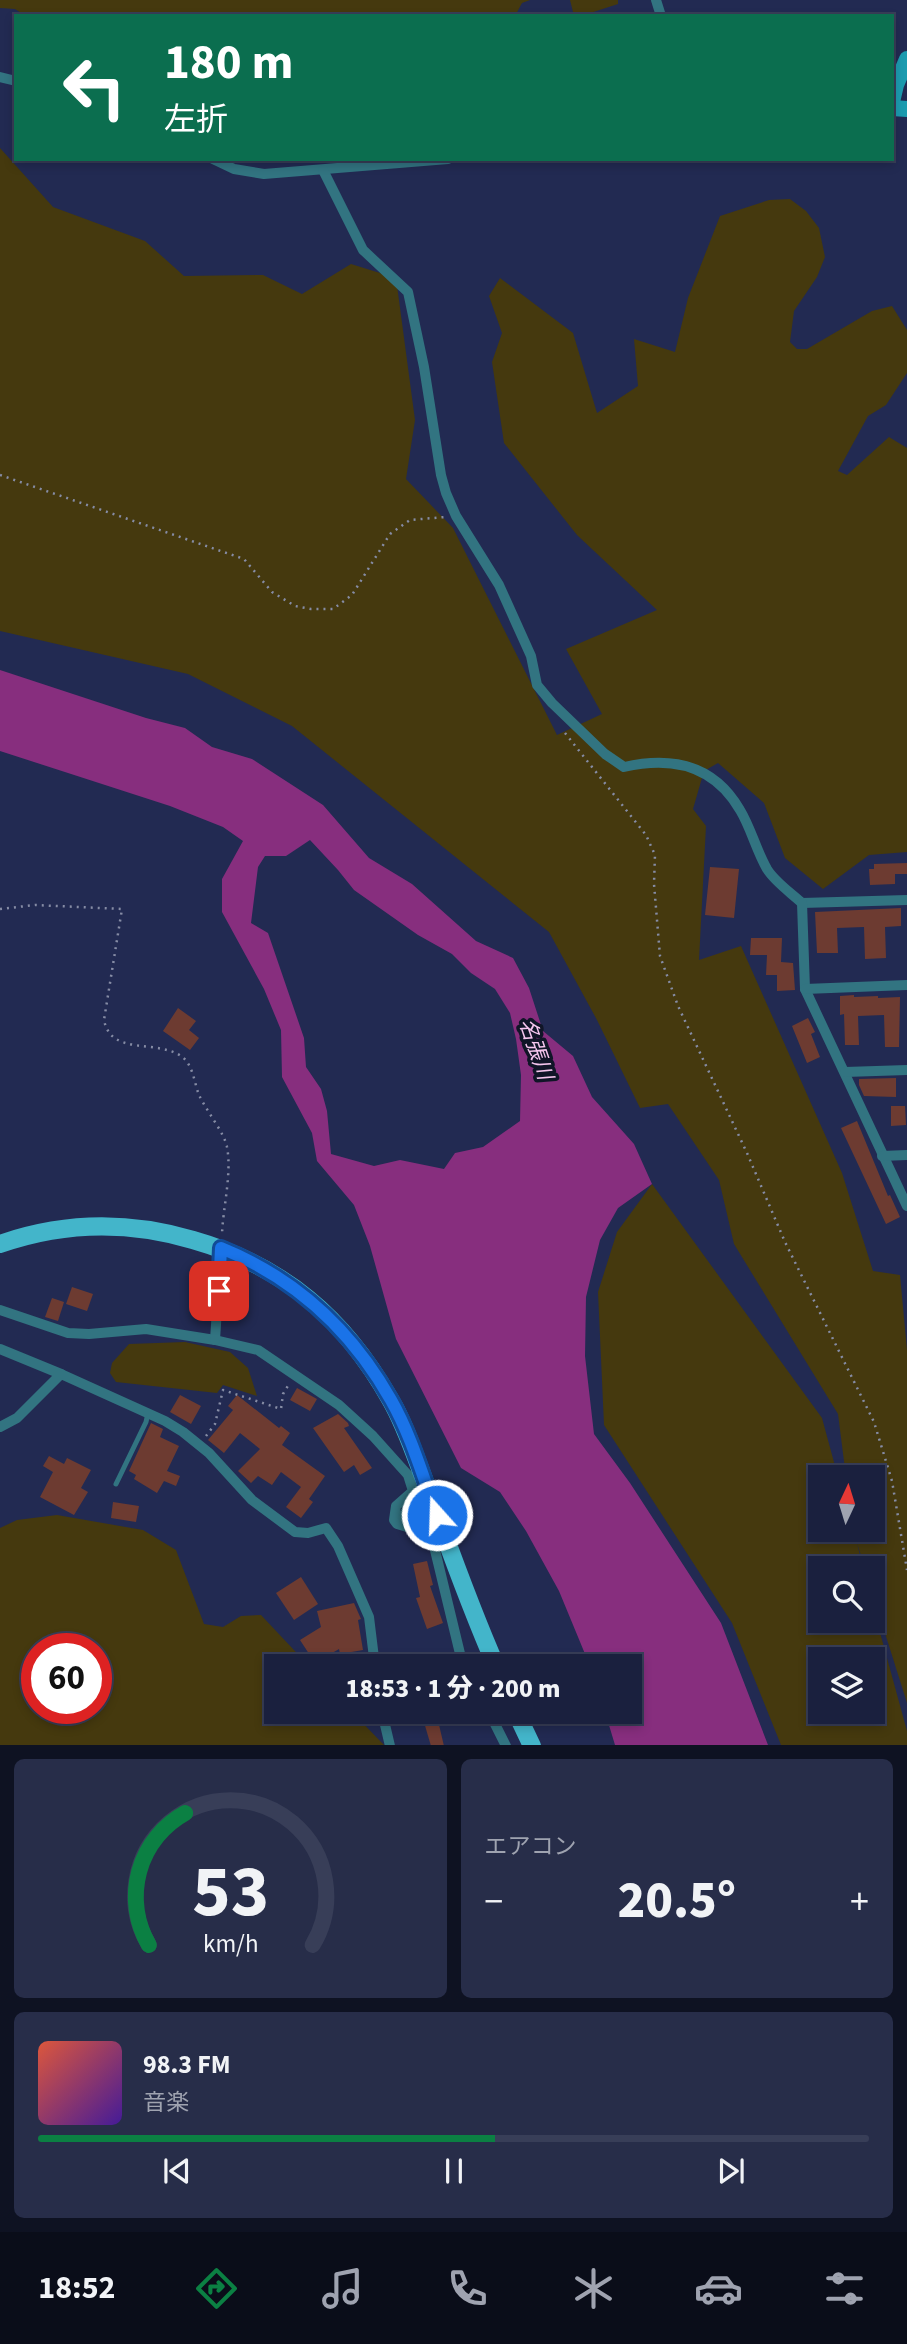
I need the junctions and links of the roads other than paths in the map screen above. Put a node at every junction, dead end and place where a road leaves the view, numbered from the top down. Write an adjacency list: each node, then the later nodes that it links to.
1 (907, 59): 2 (street)
2 (894, 94)
3 (217, 161): 5 (street)
4 (425, 161): 5 (street)
5 (323, 170): 7 (street)
6 (907, 900): 7 (street)
7 (802, 903): 9 (street)
8 (907, 985): 9 (street)
9 (805, 989): 11 (street)
10 (907, 1070): 11 (street)
11 (845, 1072): 13 (street)
12 (907, 1155): 13 (street)
13 (882, 1156): 14 (street)
14 (907, 1206)
15 (0, 1244): 16 (main road)
16 (221, 1248): 18 (street); 24 (main road)
17 (0, 1310): 18 (street)
18 (215, 1340): 25 (street)
19 (0, 1349): 20 (street)
20 (61, 1374): 21 (street); 22 (street)
21 (148, 1413): 23 (lane); 26 (street)
22 (0, 1427)
23 (116, 1484)
24 (431, 1499): 25 (street); 28 (main road)
25 (407, 1527): 27 (street)
26 (374, 1654)
27 (460, 1654)
28 (491, 1654)
29 (385, 1724): 32 (street)
30 (495, 1724): 33 (street)
31 (521, 1724): 34 (main road)
32 (390, 1745)
33 (506, 1745)
34 (531, 1745)

